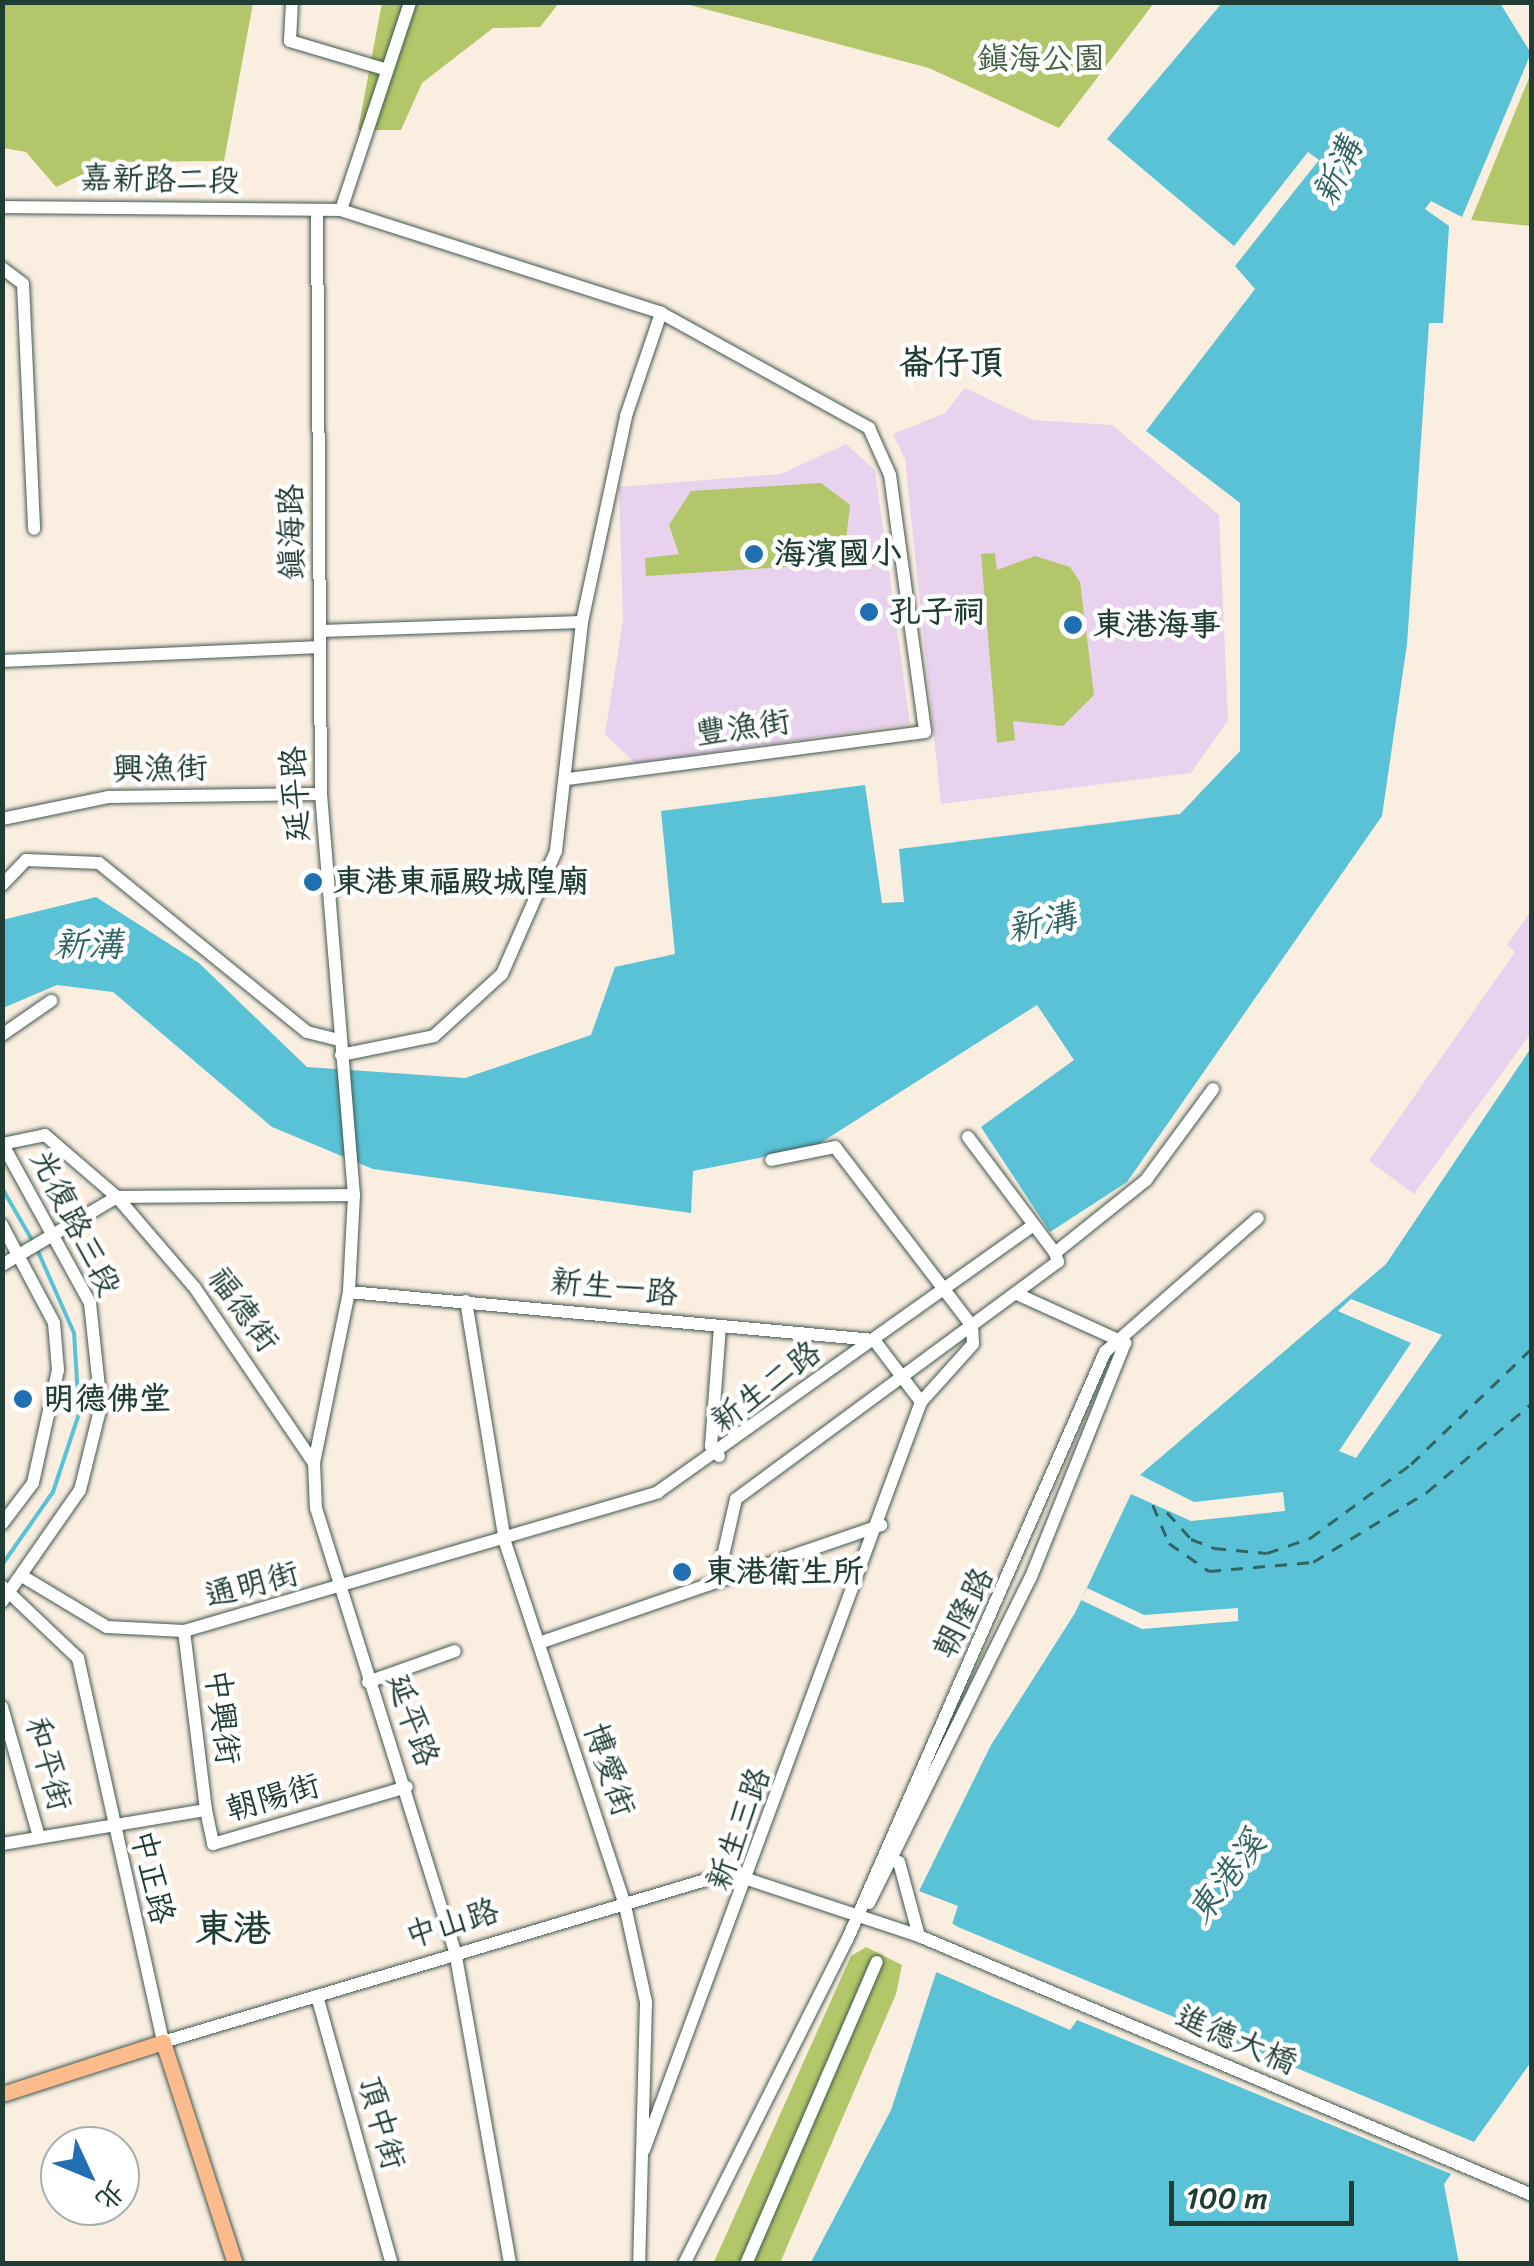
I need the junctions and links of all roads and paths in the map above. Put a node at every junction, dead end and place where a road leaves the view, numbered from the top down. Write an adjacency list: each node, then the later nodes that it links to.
1 (292, 2): 3 (street)
2 (410, 2): 3 (street)
3 (387, 70): 6 (street)
4 (2, 206): 5 (street, 嘉新路二段)
5 (317, 210): 6 (street); 11 (street, 鎮海路)
6 (341, 210): 8 (street)
7 (2, 268): 9 (street)
8 (661, 313): 10 (street); 14 (street, 豐漁街)
9 (34, 529)
10 (582, 622): 11 (street); 14 (street)
11 (320, 632): 12 (street, 延平路)
12 (320, 647): 13 (street); 15 (street, 延平路)
13 (2, 661)
14 (568, 780): 21 (street)
15 (321, 794): 16 (street, 興漁街); 20 (street, 延平路)
16 (2, 819)
17 (2, 885): 20 (street)
18 (50, 1001): 19 (street)
19 (2, 1035)
20 (340, 1040): 21 (street, 延平路)
21 (341, 1055): 26 (street, 延平路)
22 (1213, 1089): 33 (street)
23 (968, 1137): 30 (street)
24 (3, 1144): 27 (street, 福德街); 31 (street, 光復路三段)
25 (771, 1160): 35 (street)
26 (354, 1195): 27 (street); 36 (street, 延平路)
27 (116, 1196): 31 (street); 46 (street, 福德街)
28 (1258, 1218): 42 (street, 朝隆路)
29 (2, 1225): 32 (street, 光復路三段)
30 (1034, 1225): 33 (street); 35 (street, 新生二路)
31 (50, 1236): 32 (street); 50 (street, 光復路三段)
32 (23, 1253): 34 (street); 47 (street, 光復路三段)
33 (1055, 1253): 37 (street)
34 (2, 1265)
35 (945, 1291): 39 (street); 41 (street, 新生二路)
36 (349, 1292): 38 (street, 新生一路); 46 (street, 延平路)
37 (1017, 1294): 39 (street); 42 (street)
38 (466, 1301): 40 (street, 新生一路); 49 (street, 博愛街)
39 (972, 1326): 43 (street); 44 (street, 新生三路)
40 (720, 1327): 41 (street, 新生一路); 45 (street)
41 (874, 1340): 43 (street); 45 (street, 新生二路)
42 (1124, 1343): 64 (street, 朝隆路); 67 (street, 朝隆路)
43 (900, 1375): 44 (street); 51 (street)
44 (921, 1402): 48 (street, 新生三路)
45 (719, 1456): 49 (street, 新生二路)
46 (314, 1463): 52 (street, 延平路)
47 (2, 1524)
48 (882, 1525): 51 (street); 65 (street, 新生三路)
49 (504, 1542): 52 (street, 通明街); 55 (street, 博愛街)
50 (22, 1576): 53 (street, 光復路三段); 54 (street, 通明街)
51 (717, 1582): 55 (street)
52 (338, 1591): 54 (street, 通明街); 57 (street, 延平路)
53 (5, 1593): 61 (street, 中正路)
54 (184, 1632): 60 (street, 中興街)
55 (539, 1642): 66 (street, 博愛街)
56 (455, 1651): 57 (street)
57 (368, 1682): 59 (street, 延平路)
58 (2, 1707): 62 (street, 和平街)
59 (407, 1787): 60 (street, 朝陽街); 69 (street, 延平路)
60 (206, 1810): 61 (street, 朝陽街)
61 (112, 1823): 62 (street, 朝陽街); 72 (street, 中正路)
62 (39, 1837): 63 (street, 朝陽街)
63 (2, 1844)
64 (899, 1858): 67 (street, 朝隆路); 68 (street)
65 (751, 1877): 66 (street, 中山路); 67 (street, 中山路); 74 (street, 新生三路)
66 (624, 1900): 69 (street, 中山路); 74 (street, 博愛街)
67 (858, 1915): 68 (street, 中山路); 80 (street, 朝隆路)
68 (920, 1936): 75 (street, 進德大橋)
69 (455, 1951): 71 (street, 中山路); 78 (street, 延平路)
70 (877, 1962): 81 (street)
71 (317, 1996): 72 (street, 中山路); 77 (street, 頂中街)
72 (163, 2042): 73 (main road, 中山路); 76 (main road, 中正路)
73 (2, 2094)
74 (644, 2150): 79 (street, 博愛街)
75 (1532, 2195)
76 (235, 2264)
77 (392, 2264)
78 (510, 2264)
79 (639, 2264)
80 (684, 2264)
81 (746, 2264)

